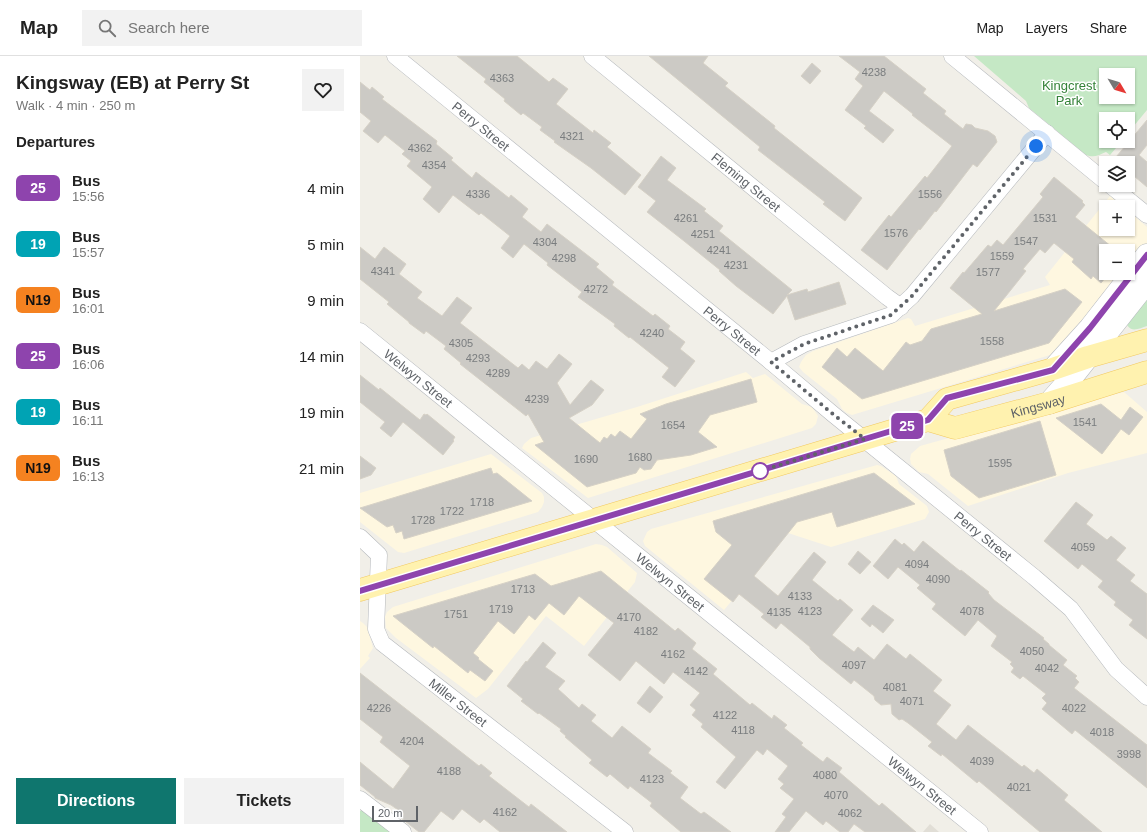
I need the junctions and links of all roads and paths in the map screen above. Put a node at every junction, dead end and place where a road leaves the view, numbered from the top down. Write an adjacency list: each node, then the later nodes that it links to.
1 (395, 56): 14 (street, Perry Street)
2 (592, 56): 10 (street, Fleming Street)
3 (952, 56): 4 (street)
4 (1047, 133): 5 (street); 10 (street)
5 (1099, 176)
6 (1119, 192): 7 (street)
7 (1147, 215)
8 (1147, 255): 15 (main road)
9 (1147, 282): 13 (main road)
10 (901, 306): 14 (street)
11 (360, 331): 20 (street, Welwyn Street)
12 (1147, 340): 13 (main road)
13 (1088, 357): 15 (main road); 17 (main road)
14 (771, 362): 19 (street, Perry Street)
15 (1053, 370): 18 (main road)
16 (1147, 372): 17 (main road, Kingsway)
17 (1049, 403): 18 (main road, Kingsway)
18 (928, 420): 19 (main road)
19 (865, 439): 20 (main road); 23 (street, Perry Street)
20 (594, 520): 22 (main road); 27 (street, Welwyn Street)
21 (360, 537): 22 (street, Miller Street)
22 (369, 588): 26 (street, Miller Street)
23 (1147, 697)
24 (360, 799): 25 (street)
25 (402, 832)
26 (625, 832)
27 (980, 832)

